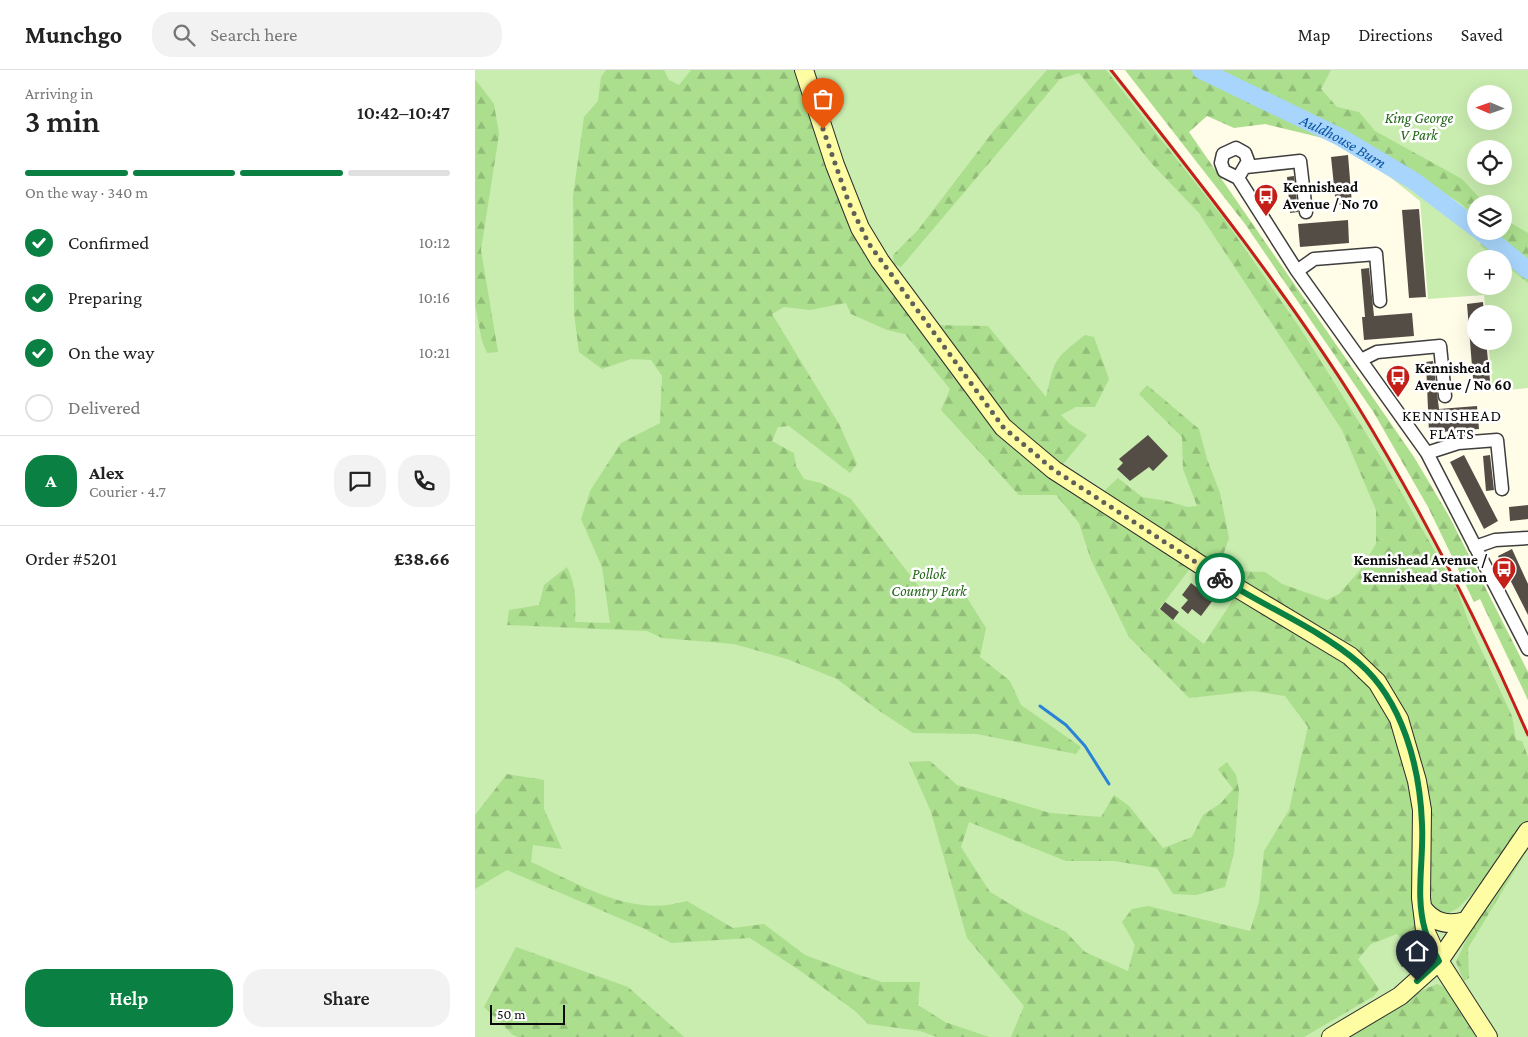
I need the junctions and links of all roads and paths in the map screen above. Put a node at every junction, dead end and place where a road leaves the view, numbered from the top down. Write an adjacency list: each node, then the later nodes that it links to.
1 (804, 70): 15 (street)
2 (1246, 167): 3 (street); 3 (street); 4 (street)
3 (1238, 178): 5 (street)
4 (1306, 212)
5 (1297, 271): 6 (street); 7 (street)
6 (1380, 301)
7 (1361, 360): 8 (street); 9 (street)
8 (1445, 396)
9 (1427, 453): 10 (street); 12 (street)
10 (1502, 489)
11 (1528, 538): 12 (street)
12 (1475, 548): 13 (street)
13 (1527, 643)
14 (1528, 831): 16 (street)
15 (1422, 907): 16 (street); 17 (street)
16 (1466, 921): 17 (street)
17 (1439, 961): 18 (street); 19 (street)
18 (1331, 1037)
19 (1488, 1037)

